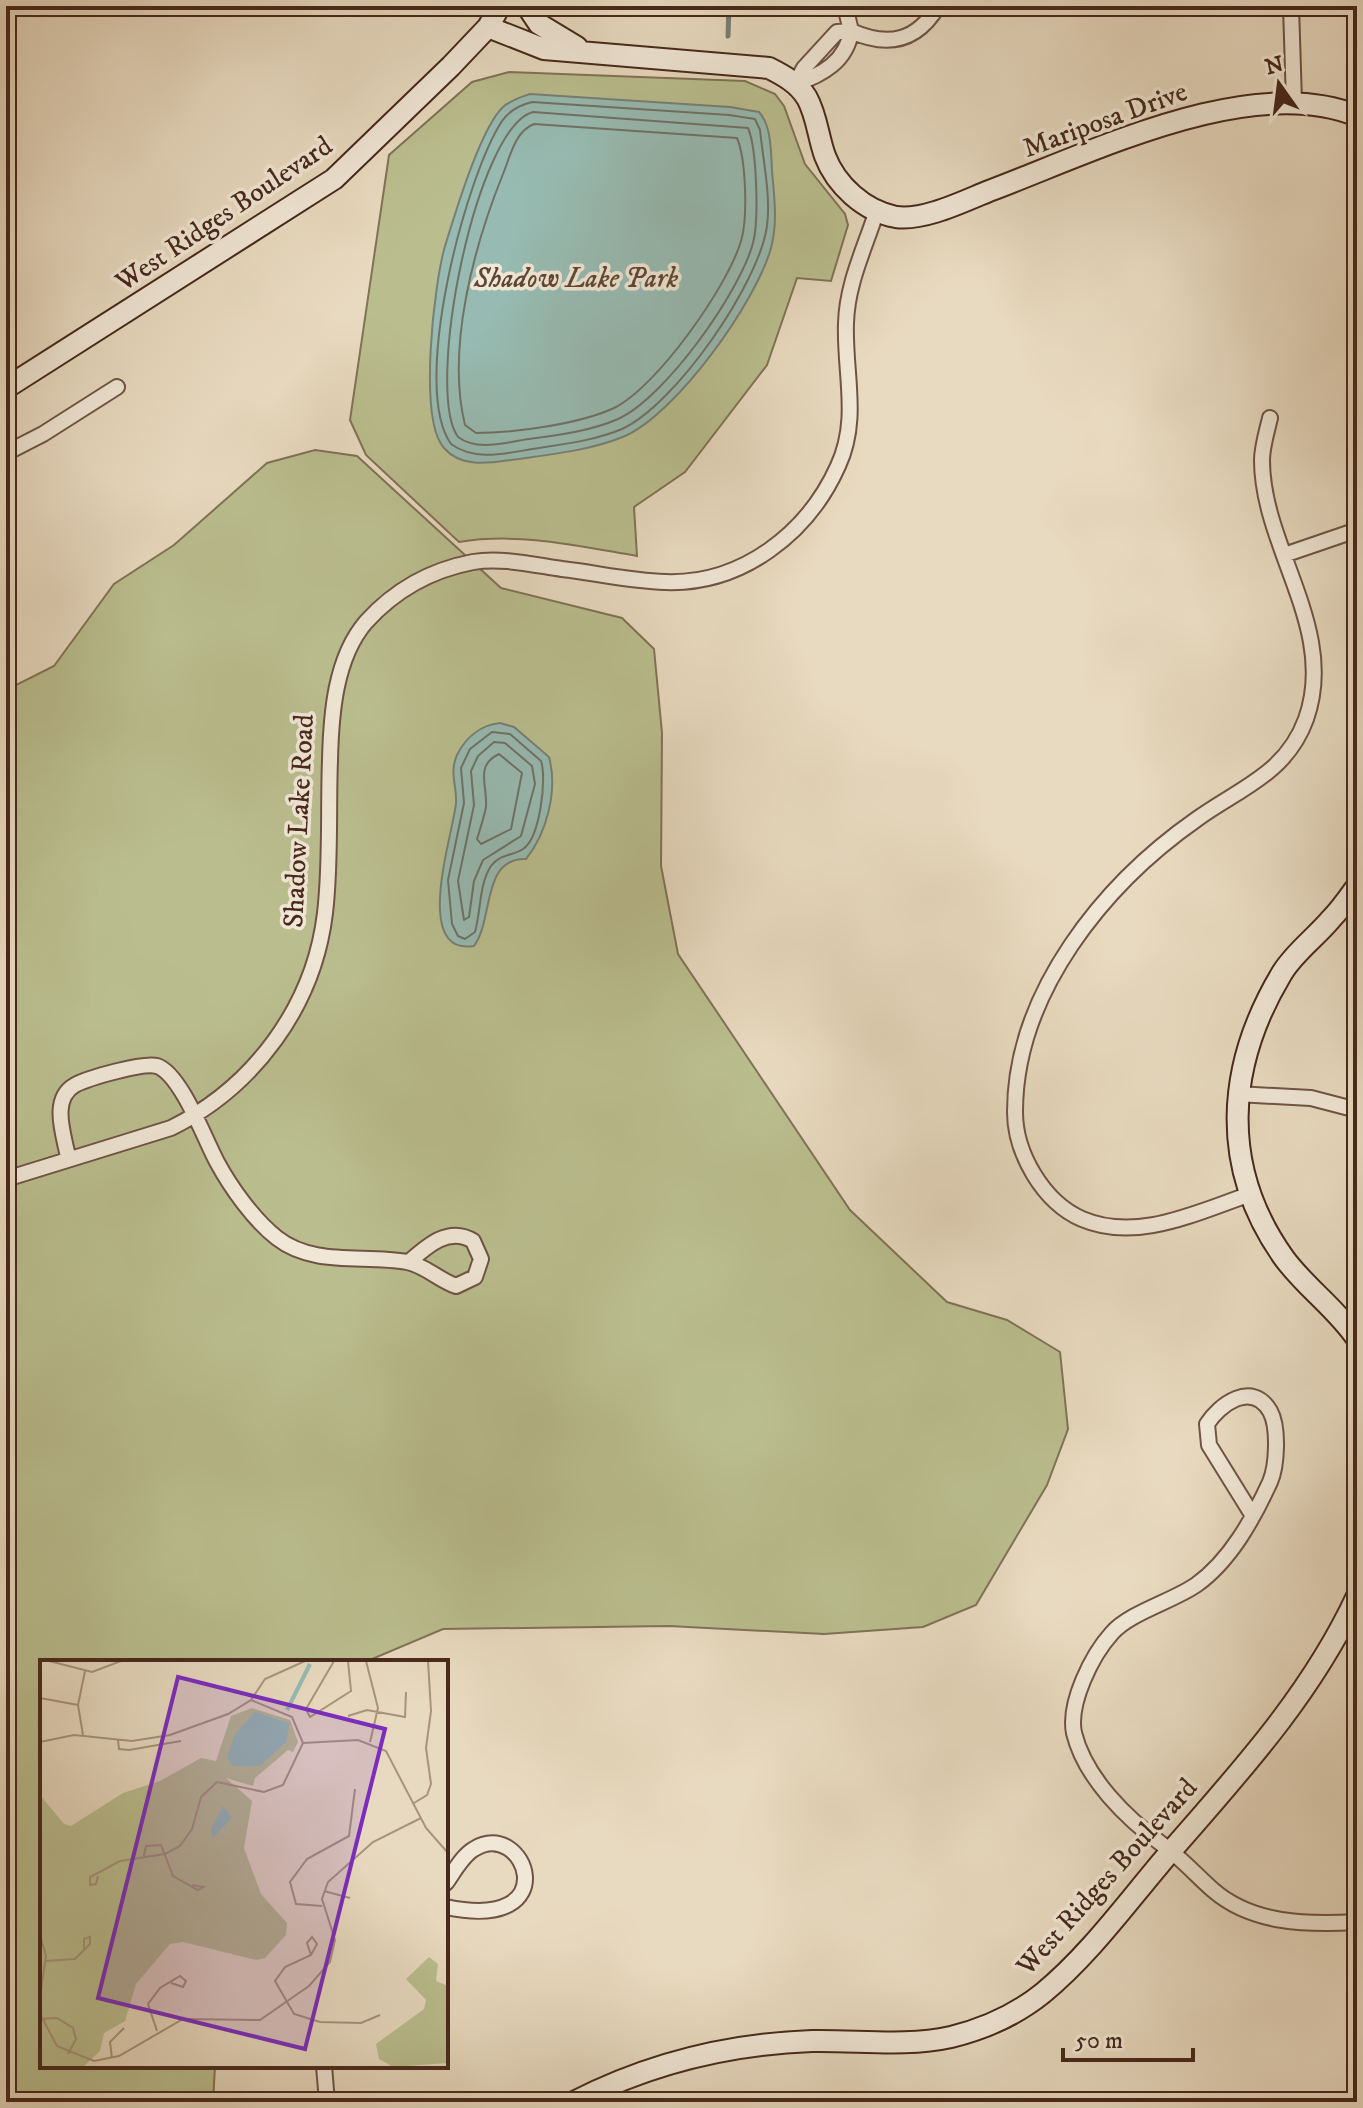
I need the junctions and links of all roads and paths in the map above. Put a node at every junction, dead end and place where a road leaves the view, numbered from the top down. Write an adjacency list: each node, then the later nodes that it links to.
1 (500, 6): 6 (street, West Ridges Boulevard)
2 (527, 6): 8 (street)
3 (845, 6): 7 (street)
4 (938, 6): 7 (street)
5 (1291, 6): 10 (street)
6 (488, 27): 8 (street); 14 (street, West Ridges Boulevard)
7 (851, 31): 9 (street)
8 (596, 54): 9 (street)
9 (795, 84): 12 (street)
10 (1294, 102): 11 (street, Mariposa Drive); 12 (street, Mariposa Drive)
11 (1357, 116)
12 (877, 210): 22 (street, Shadow Lake Road)
13 (117, 387): 16 (street)
14 (6, 388)
15 (1270, 418): 18 (street)
16 (6, 453)
17 (1357, 530): 18 (street)
18 (1284, 555): 25 (street)
19 (1357, 886): 20 (street)
20 (1237, 1094): 21 (street); 25 (street)
21 (1357, 1110)
22 (195, 1116): 23 (street, Shadow Lake Road); 23 (street); 26 (street)
23 (68, 1157): 24 (street, Shadow Lake Road)
24 (6, 1179)
25 (1251, 1194): 27 (street)
26 (409, 1262): 26 (street)
27 (1357, 1339)
28 (1253, 1516): 28 (street); 30 (street)
29 (1357, 1596): 30 (street, West Ridges Boulevard)
30 (1171, 1851): 33 (street); 36 (street, West Ridges Boulevard)
31 (448, 1880): 32 (street)
32 (448, 1907)
33 (1357, 1922)
34 (324, 2068): 35 (street)
35 (327, 2102)
36 (574, 2102)

